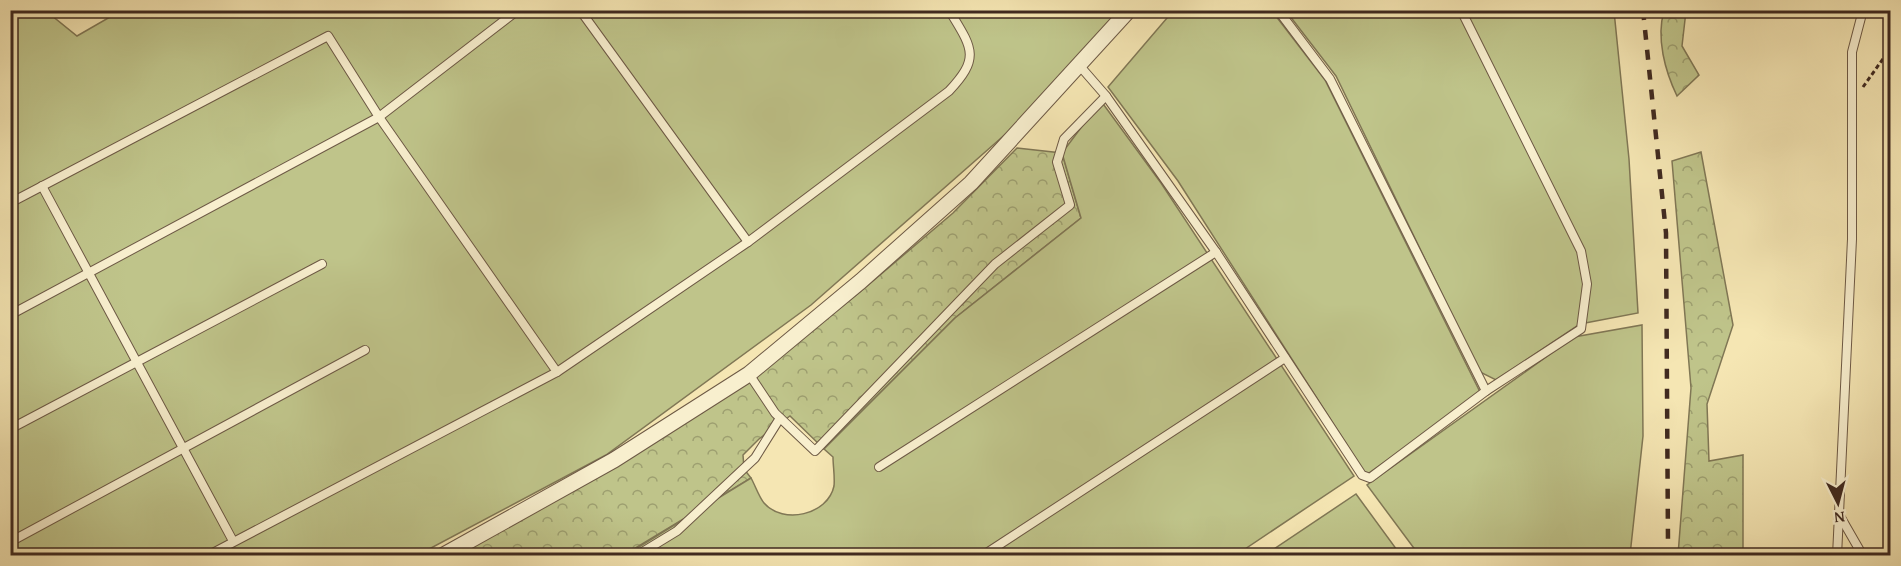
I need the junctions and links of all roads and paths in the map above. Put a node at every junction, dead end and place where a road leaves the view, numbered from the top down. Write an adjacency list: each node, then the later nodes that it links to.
1 (518, 10): 12 (lane)
2 (580, 10): 15 (lane)
3 (949, 10): 15 (lane)
4 (1129, 10): 9 (street)
5 (1278, 10): 25 (lane)
6 (1461, 10): 25 (lane)
7 (1863, 10): 11 (lane)
8 (1890, 49): 11 (path)
9 (1078, 65): 10 (lane); 24 (street)
10 (1106, 96): 16 (lane); 26 (lane)
11 (1852, 104): 30 (lane)
12 (379, 117): 13 (lane); 18 (lane); 23 (lane)
13 (42, 186): 14 (lane); 18 (lane)
14 (10, 203)
15 (748, 242): 23 (lane)
16 (1216, 252): 21 (lane); 29 (lane)
17 (322, 264): 22 (lane)
18 (89, 274): 19 (lane); 22 (lane)
19 (10, 315)
20 (365, 350): 28 (lane)
21 (1285, 358): 25 (lane); 36 (lane)
22 (137, 363): 27 (lane); 28 (lane)
23 (557, 372): 31 (lane)
24 (748, 374): 26 (lane); 34 (street)
25 (1486, 391)
26 (780, 417): 35 (lane)
27 (10, 429)
28 (183, 448): 31 (lane); 32 (lane)
29 (879, 467)
30 (1839, 515): 37 (lane); 38 (lane)
31 (233, 541): 33 (lane)
32 (10, 542)
33 (207, 555)
34 (442, 555)
35 (636, 555)
36 (982, 555)
37 (1837, 555)
38 (1863, 555)

